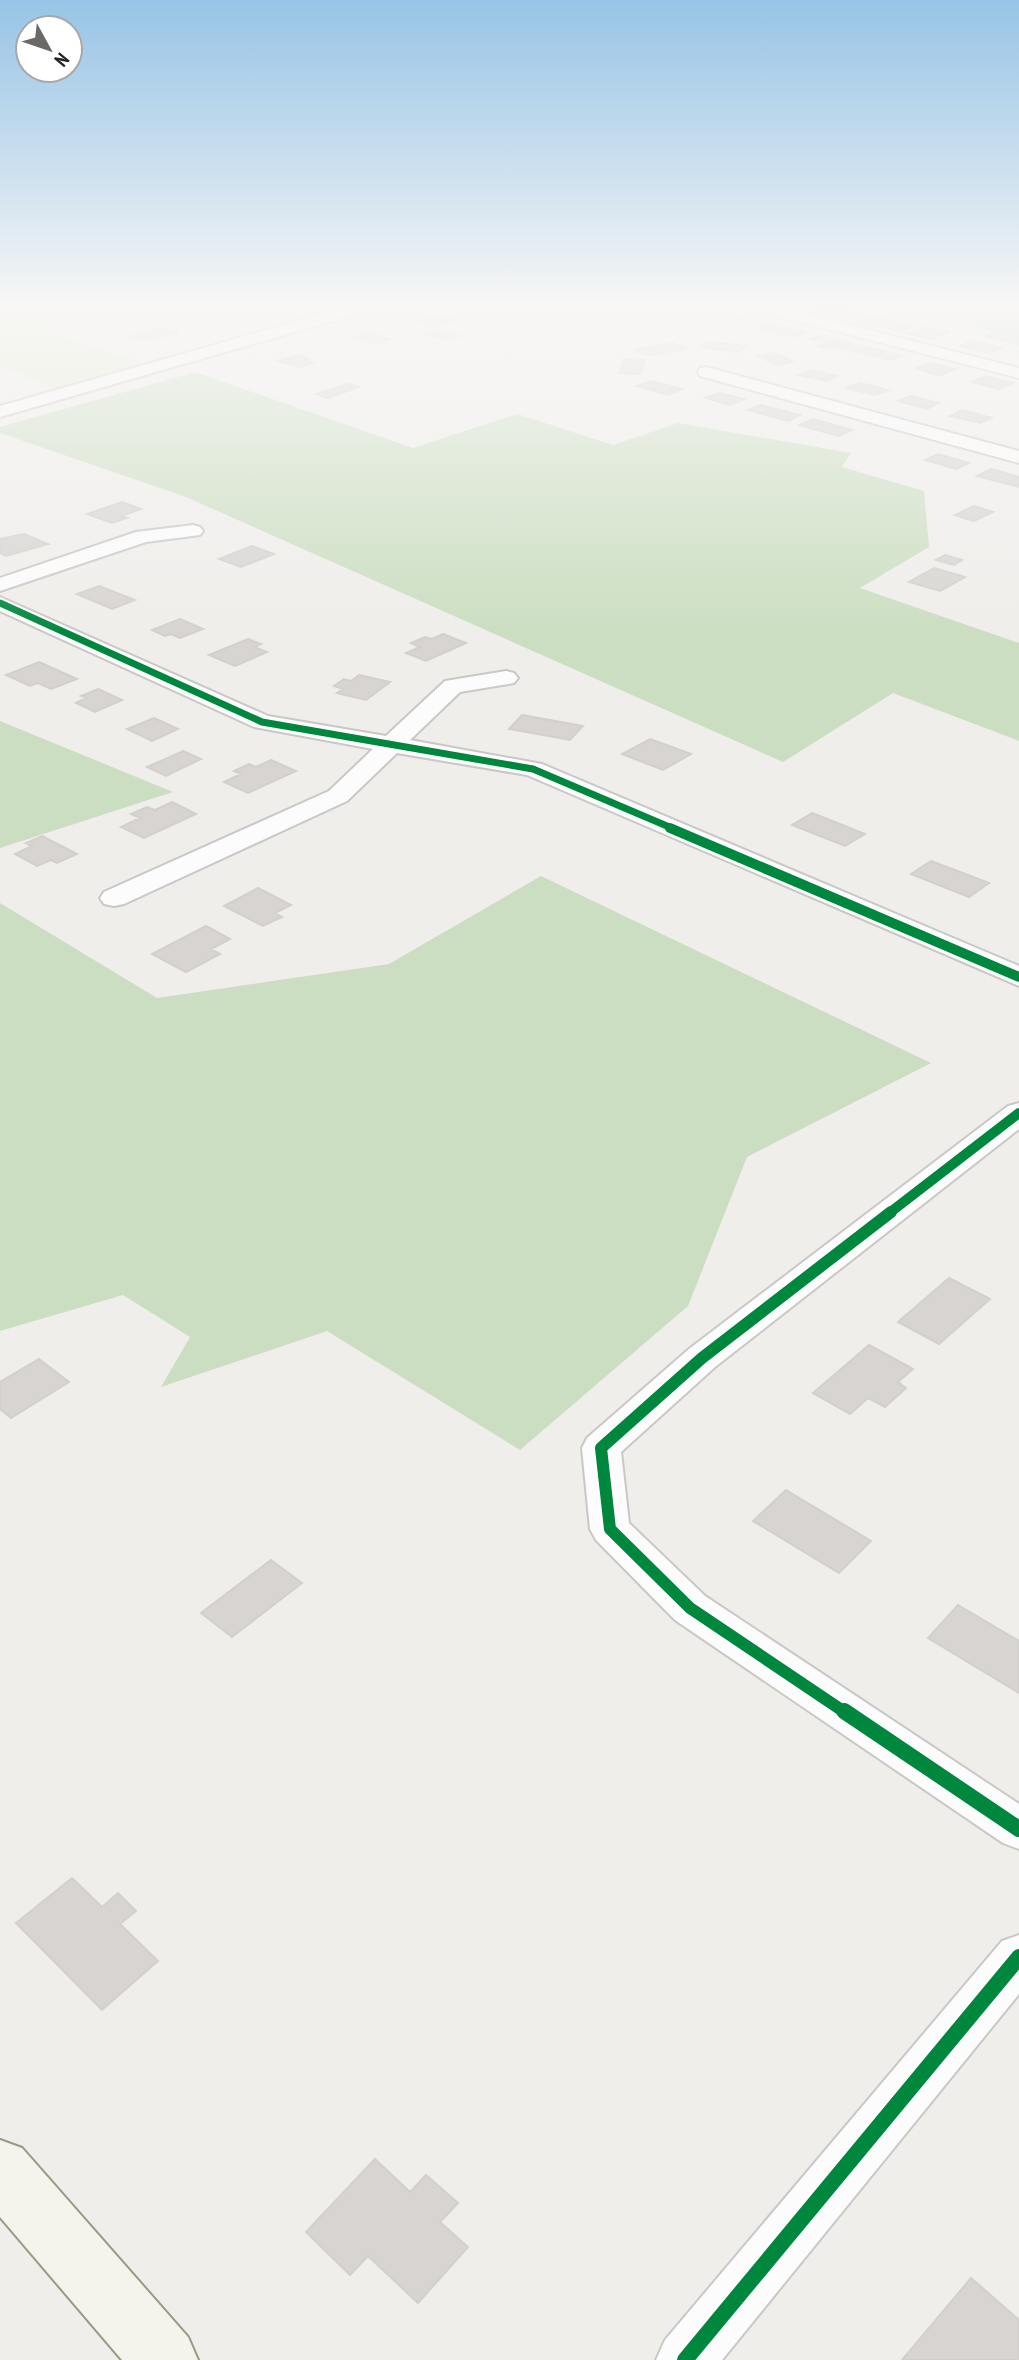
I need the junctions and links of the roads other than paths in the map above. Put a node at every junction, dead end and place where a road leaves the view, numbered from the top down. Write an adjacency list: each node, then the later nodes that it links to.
1 (861, 414): 2 (street)
2 (1019, 457)
3 (193, 531): 4 (street)
4 (0, 584)
5 (0, 603): 7 (street)
6 (506, 678): 7 (street)
7 (391, 745): 8 (street); 9 (street)
8 (114, 898)
9 (1019, 977)
10 (1019, 1113): 11 (street)
11 (1019, 1829)
12 (1019, 1956): 15 (street)
13 (0, 2170): 14 (main road)
14 (165, 2360)
15 (685, 2360)

